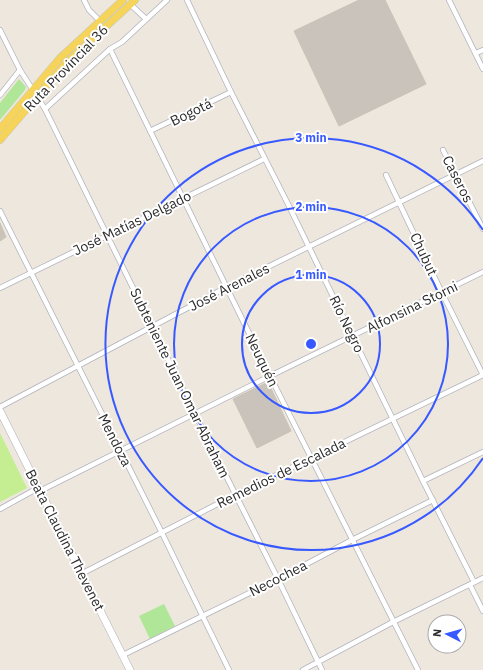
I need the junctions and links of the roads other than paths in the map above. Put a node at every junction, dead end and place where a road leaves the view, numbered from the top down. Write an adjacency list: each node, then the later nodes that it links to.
1 (84, 0): 8 (street)
2 (123, 0): 8 (main road, Ruta Provincial 36)
3 (167, 0): 7 (street)
4 (187, 0): 16 (street, Río Negro)
5 (449, 0): 12 (street)
6 (132, 2): 7 (street); 18 (main road, Ruta Provincial 36)
7 (146, 19): 10 (street)
8 (100, 21): 15 (main road, Ruta Provincial 36)
9 (0, 30): 14 (street, Subteniente Juan Omar Abraham)
10 (110, 49): 19 (street); 21 (street, Neuquén)
11 (483, 50): 12 (street)
12 (476, 53): 13 (street)
13 (483, 69)
14 (20, 70): 15 (street, Subteniente Juan Omar Abraham); 17 (street)
15 (32, 89): 18 (street, Subteniente Juan Omar Abraham); 20 (main road, Ruta Provincial 36)
16 (231, 92): 21 (street, Bogotá); 24 (street, Río Negro)
17 (0, 95)
18 (38, 96): 19 (street, Subteniente Juan Omar Abraham); 22 (main road, Ruta Provincial 36)
19 (45, 109): 32 (street, Subteniente Juan Omar Abraham)
20 (1, 127)
21 (150, 131): 28 (street, Neuquén)
22 (0, 140)
23 (443, 150): 26 (street, Caseros)
24 (264, 159): 28 (street, José Matías Delgado); 33 (street, Río Negro)
25 (483, 161): 26 (street, José Arenales)
26 (456, 174): 29 (street, José Arenales); 31 (street, Caseros)
27 (386, 175): 29 (street, Chubut)
28 (184, 198): 32 (street, José Matías Delgado); 36 (street, Neuquén)
29 (399, 202): 33 (street, José Arenales); 38 (street, Chubut)
30 (0, 211): 34 (street, Mendoza)
31 (483, 229)
32 (108, 234): 34 (street, José Matías Delgado); 39 (street, Subteniente Juan Omar Abraham)
33 (309, 247): 36 (street, José Arenales); 40 (street, Río Negro)
34 (31, 272): 37 (street, José Matías Delgado); 41 (street, Mendoza)
35 (483, 272): 38 (street, Alfonsina Storni)
36 (227, 287): 39 (street, José Arenales); 43 (street, Neuquén)
37 (0, 288)
38 (442, 293): 40 (street, Alfonsina Storni); 42 (street, Chubut)
39 (152, 326): 41 (street, José Arenales); 46 (street, Subteniente Juan Omar Abraham)
40 (353, 336): 43 (street, Alfonsina Storni); 47 (street, Río Negro)
41 (78, 367): 44 (street, José Arenales); 48 (street, Mendoza)
42 (483, 375): 47 (street, Remedios de Escalada)
43 (270, 376): 46 (street, Alfonsina Storni); 50 (street, Neuquén)
44 (0, 407)
45 (0, 411): 52 (main road, Beata Claudina Thevenet)
46 (195, 414): 48 (street, Alfonsina Storni); 53 (street, Subteniente Juan Omar Abraham)
47 (393, 418): 50 (street, Remedios de Escalada); 51 (street, Río Negro)
48 (121, 452): 52 (street, Alfonsina Storni); 56 (street, Mendoza)
49 (483, 452): 51 (street)
50 (311, 458): 53 (street, Remedios de Escalada); 57 (street, Neuquén)
51 (424, 481): 54 (street, Río Negro)
52 (39, 490): 55 (street, Alfonsina Storni); 58 (main road, Beata Claudina Thevenet)
53 (235, 495): 56 (street, Remedios de Escalada); 60 (street, Subteniente Juan Omar Abraham)
54 (433, 500): 57 (street, Necochea); 61 (street, Río Negro)
55 (0, 509)
56 (162, 533): 58 (street, Remedios de Escalada); 63 (street, Mendoza)
57 (352, 540): 60 (street, Necochea); 64 (street, Neuquén)
58 (81, 574): 65 (main road, Beata Claudina Thevenet)
59 (483, 578): 61 (street)
60 (278, 579): 63 (street, Necochea); 66 (street, Subteniente Juan Omar Abraham)
61 (472, 584): 62 (street, Río Negro); 64 (street)
62 (483, 611)
63 (203, 615): 65 (street, Necochea); 68 (street, Mendoza)
64 (393, 622): 66 (street); 71 (street, Neuquén)
65 (123, 655): 67 (main road, Beata Claudina Thevenet)
66 (318, 662): 69 (street); 70 (street, Subteniente Juan Omar Abraham)
67 (130, 670)
68 (229, 670)
69 (303, 670)
70 (322, 670)
71 (418, 670)

